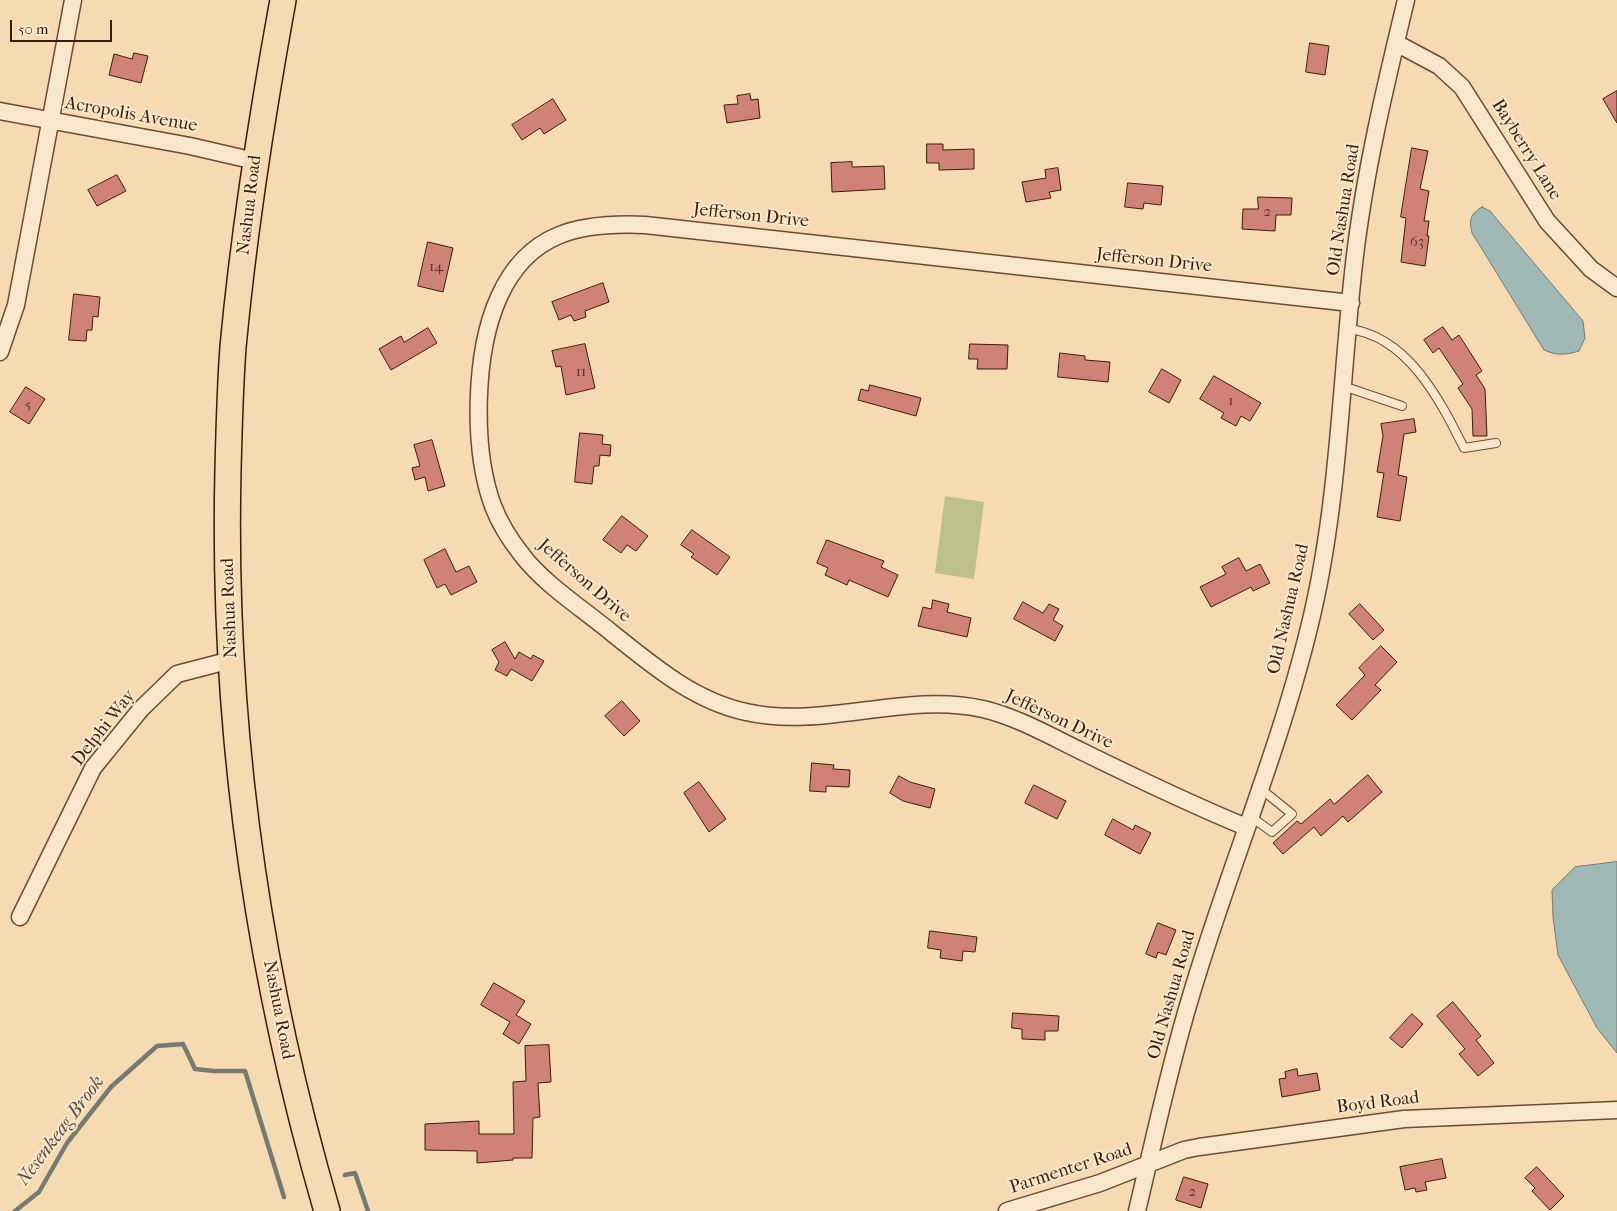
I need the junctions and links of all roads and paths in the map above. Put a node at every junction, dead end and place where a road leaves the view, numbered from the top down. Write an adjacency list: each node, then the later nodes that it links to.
1 (73, 0): 6 (street)
2 (283, 0): 7 (main road, Nashua Road)
3 (1406, 0): 4 (street, Old Nashua Road)
4 (1396, 43): 8 (street, Bayberry Lane); 9 (street, Old Nashua Road)
5 (0, 112): 6 (street, Acropolis Avenue)
6 (51, 122): 7 (street, Acropolis Avenue); 11 (street)
7 (255, 161): 15 (main road, Nashua Road)
8 (1617, 288)
9 (1350, 303): 10 (street, Old Nashua Road); 17 (street, Jefferson Drive)
10 (1348, 330): 12 (street, Old Nashua Road); 14 (lane)
11 (0, 352)
12 (1343, 386): 13 (lane); 16 (street, Old Nashua Road)
13 (1402, 406)
14 (1496, 443)
15 (231, 660): 18 (street, Delphi Way); 21 (main road, Nashua Road)
16 (1259, 788): 17 (street, Old Nashua Road); 17 (lane)
17 (1248, 822): 20 (street, Old Nashua Road)
18 (20, 917)
19 (1617, 1110): 20 (street, Boyd Road)
20 (1148, 1164): 22 (street, Parmenter Road); 23 (street, Old Nashua Road)
21 (328, 1211)
22 (1007, 1211)
23 (1137, 1211)

